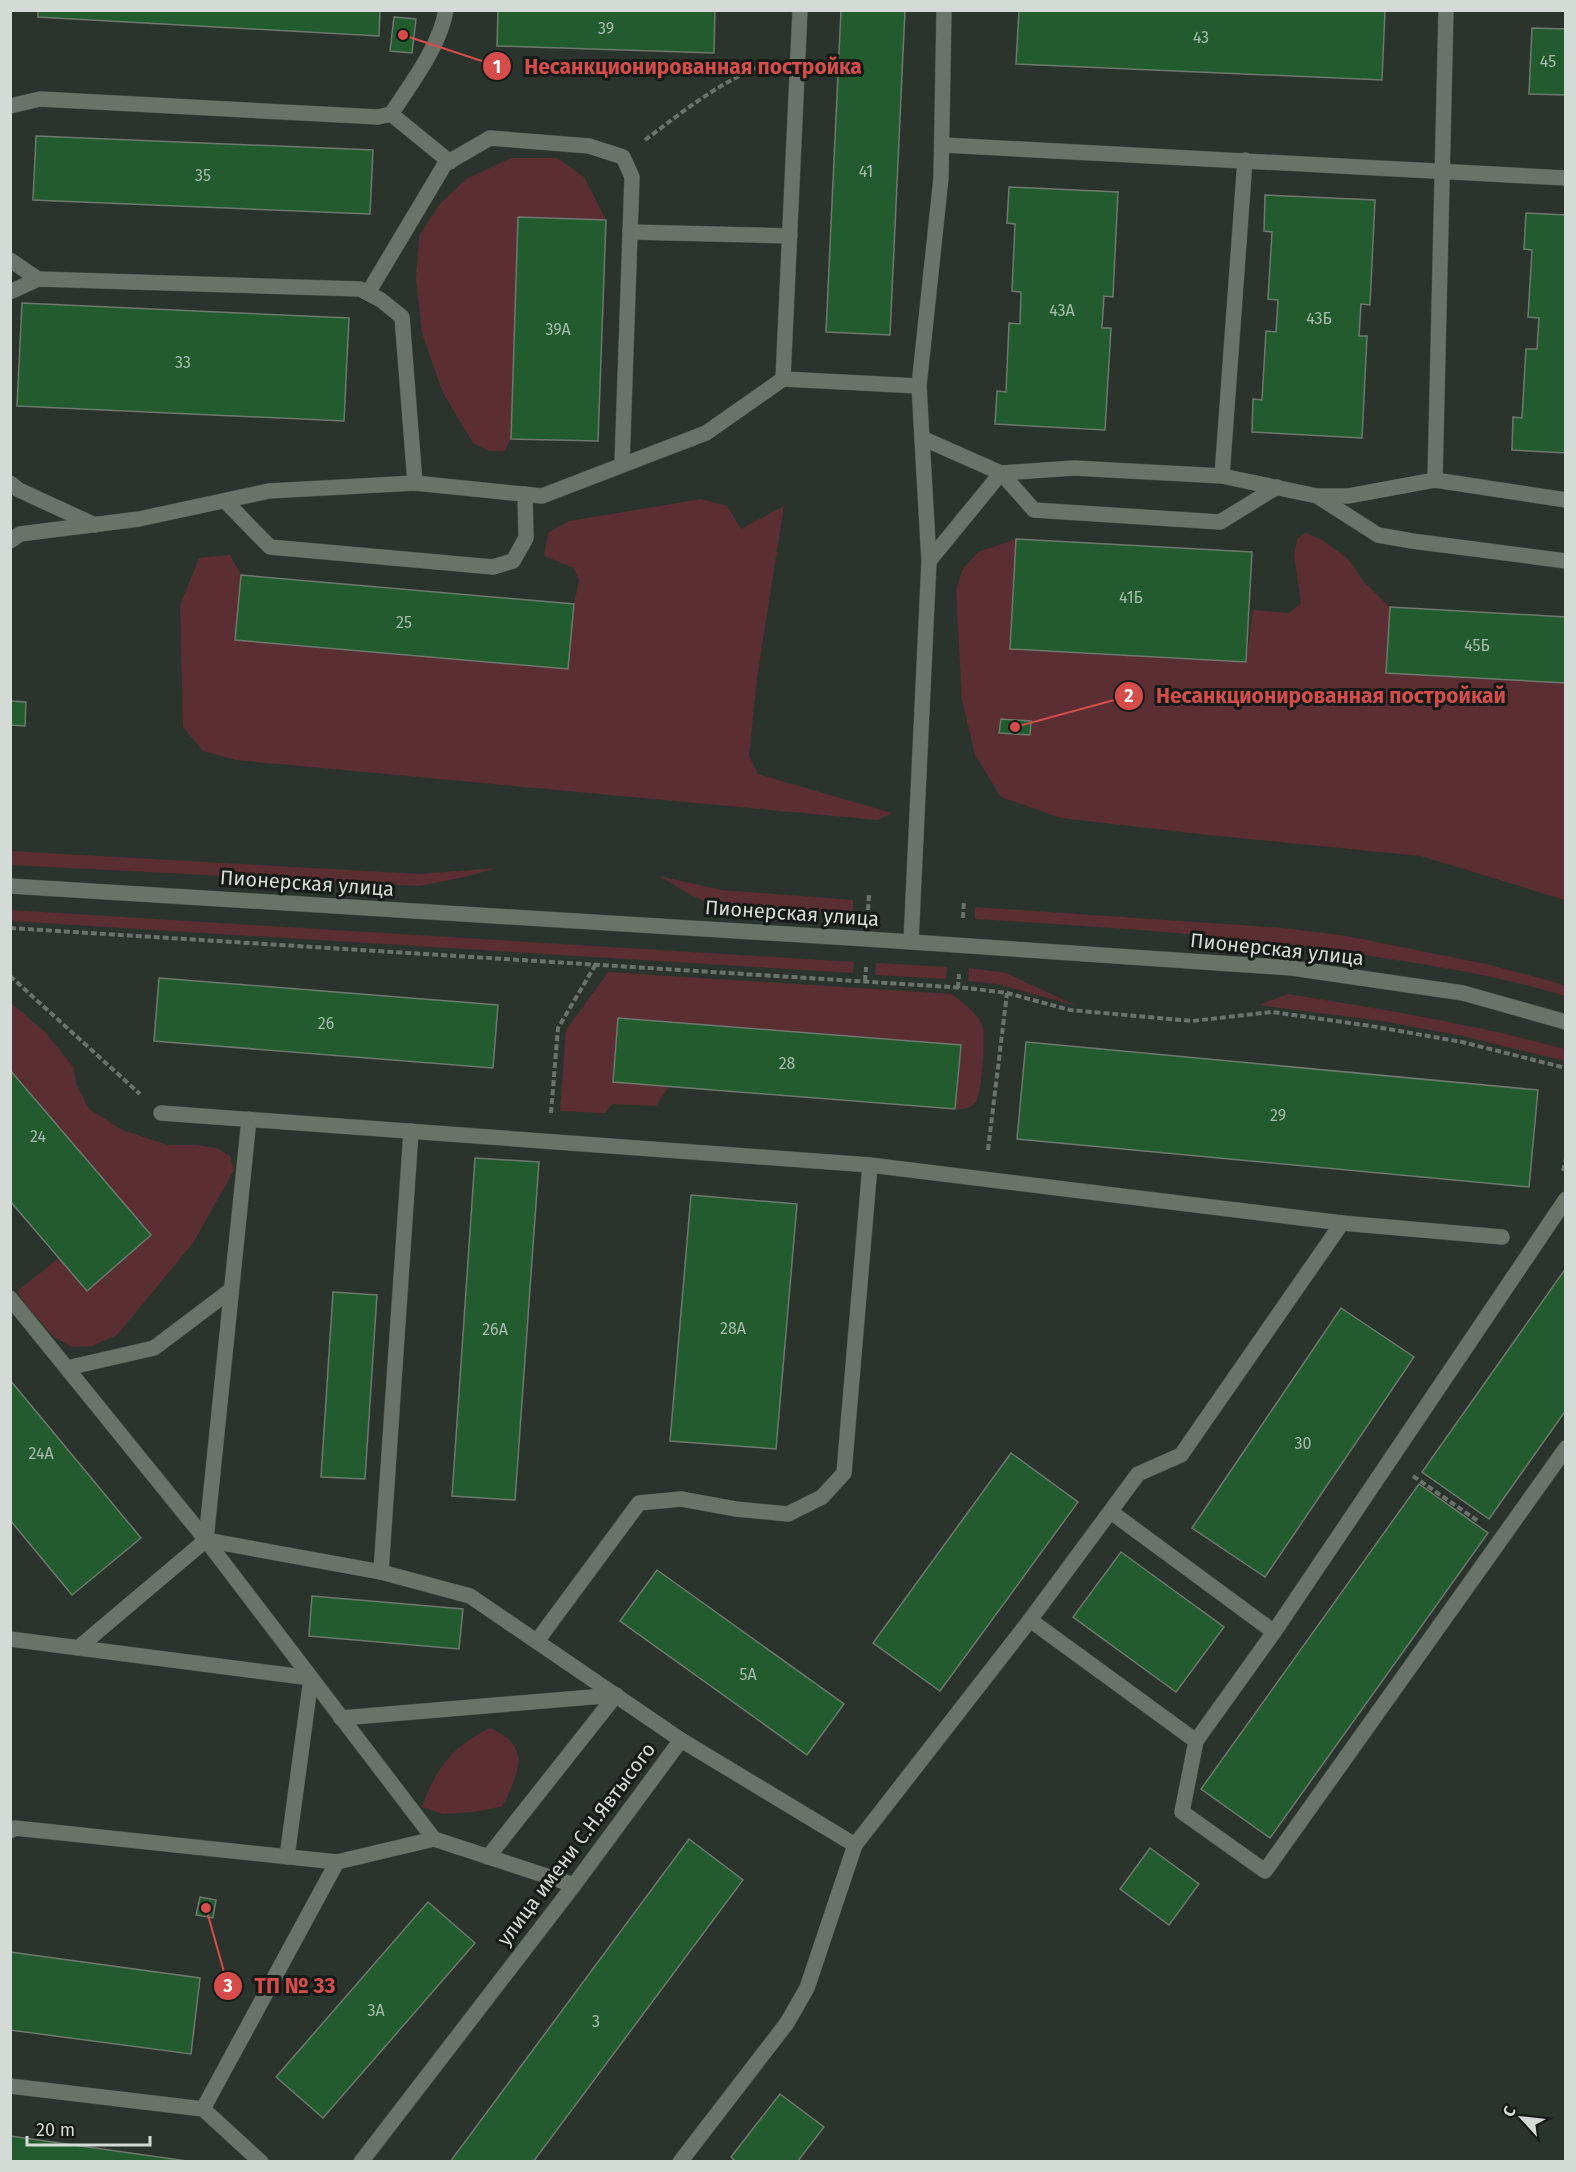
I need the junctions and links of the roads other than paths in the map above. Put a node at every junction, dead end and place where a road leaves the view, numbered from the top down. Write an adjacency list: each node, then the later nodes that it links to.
1 (446, 10): 6 (street)
2 (800, 10): 13 (street)
3 (944, 10): 7 (street)
4 (1446, 10): 10 (street)
5 (10, 106): 6 (street)
6 (391, 114): 9 (street)
7 (943, 145): 8 (street); 19 (street)
8 (1245, 160): 10 (street); 23 (street)
9 (450, 162): 12 (street); 17 (street)
10 (1442, 171): 11 (street); 24 (street)
11 (1566, 178)
12 (630, 232): 13 (street); 21 (street)
13 (790, 236): 18 (street)
14 (10, 261): 15 (street)
15 (38, 279): 16 (street); 17 (street)
16 (10, 292)
17 (368, 293): 26 (street)
18 (783, 379): 19 (street); 21 (street)
19 (919, 386): 20 (street)
20 (922, 438): 22 (street); 34 (street)
21 (622, 465): 28 (street)
22 (1001, 473): 23 (street); 27 (street); 34 (street)
23 (1222, 476): 27 (street)
24 (1435, 480): 29 (street); 30 (street)
25 (10, 483): 32 (street)
26 (415, 483): 28 (street); 31 (street)
27 (1277, 487): 29 (street)
28 (525, 494): 31 (street)
29 (1317, 496): 35 (street)
30 (1566, 500)
31 (225, 501): 32 (street)
32 (95, 525): 33 (street)
33 (10, 541)
34 (929, 561): 37 (street)
35 (1566, 561)
36 (10, 886): 37 (street, Пионерская улица)
37 (912, 942): 38 (street, Пионерская улица)
38 (1566, 1022)
39 (161, 1113): 40 (street)
40 (249, 1119): 41 (street); 46 (street)
41 (411, 1131): 42 (street); 52 (street)
42 (870, 1165): 44 (street); 56 (street)
43 (1566, 1199): 54 (street)
44 (1342, 1223): 45 (street); 50 (street)
45 (1502, 1236)
46 (231, 1290): 48 (street); 51 (street)
47 (10, 1298): 48 (street)
48 (67, 1368): 51 (street)
49 (1566, 1448): 62 (street)
50 (1111, 1512): 53 (street); 54 (street)
51 (206, 1540): 52 (street); 57 (street); 58 (street)
52 (381, 1572): 56 (street)
53 (1030, 1620): 62 (street); 65 (street)
54 (1274, 1632): 62 (street)
55 (10, 1639): 57 (street)
56 (537, 1641): 59 (street)
57 (78, 1648): 58 (street)
58 (311, 1678): 60 (street); 66 (street)
59 (616, 1695): 60 (street); 61 (street); 67 (street)
60 (341, 1718): 64 (street)
61 (681, 1740): 65 (street, улица имени С.Н.Явтысого); 69 (street, улица имени С.Н.Явтысого)
62 (1196, 1741)
63 (12, 1829): 66 (street)
64 (434, 1839): 67 (street); 68 (street)
65 (855, 1845): 74 (street)
66 (287, 1857): 68 (street)
67 (488, 1857): 69 (street)
68 (337, 1862): 71 (street)
69 (574, 1885): 73 (street, улица имени С.Н.Явтысого)
70 (10, 2086): 71 (street)
71 (203, 2109): 72 (street)
72 (261, 2162)
73 (361, 2162)
74 (680, 2162)

